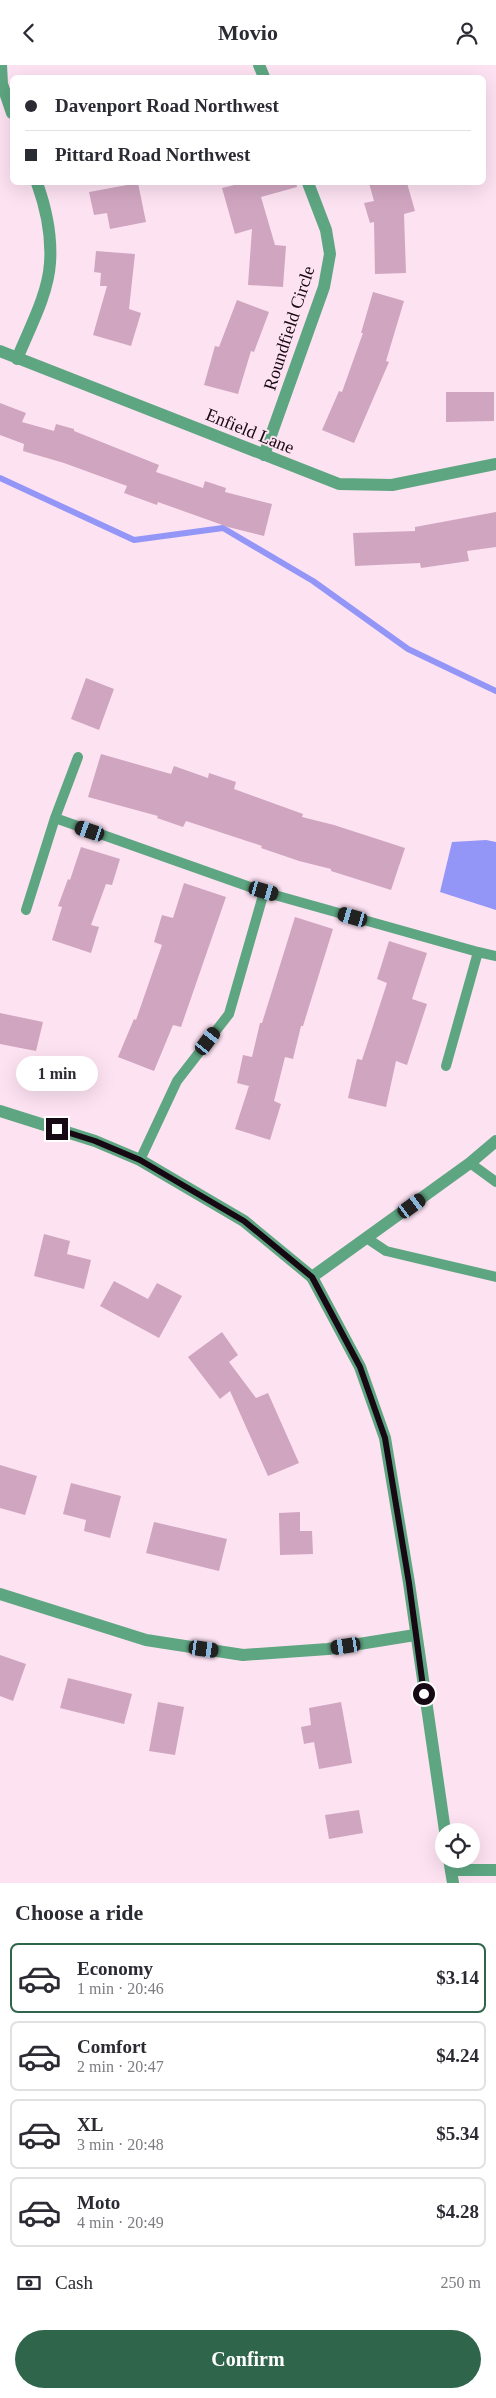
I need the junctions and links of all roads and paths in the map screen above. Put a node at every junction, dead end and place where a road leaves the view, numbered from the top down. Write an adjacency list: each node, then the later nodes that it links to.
1 (1, 65): 2 (street)
2 (10, 107)
3 (38, 185): 6 (street)
4 (309, 185): 7 (street, Roundfield Circle)
5 (0, 351): 6 (street, Enfield Lane)
6 (17, 359): 7 (street, Enfield Lane)
7 (264, 455): 8 (street, Enfield Lane)
8 (496, 464)
9 (78, 757): 10 (lane)
10 (55, 819): 11 (lane); 12 (lane)
11 (264, 891): 13 (lane); 18 (lane)
12 (26, 909)
13 (478, 952): 14 (lane); 15 (lane)
14 (496, 956)
15 (446, 1066)
16 (0, 1111): 18 (street)
17 (496, 1141): 19 (street)
18 (140, 1160): 22 (street)
19 (470, 1163): 20 (lane); 21 (street)
20 (496, 1182)
21 (368, 1239): 22 (street); 23 (lane)
22 (312, 1277): 25 (street)
23 (496, 1277)
24 (0, 1594): 25 (street)
25 (415, 1635): 26 (street)
26 (444, 1823)
27 (451, 1868): 30 (street)
28 (480, 1868): 29 (street)
29 (496, 1870)
30 (453, 1883)

